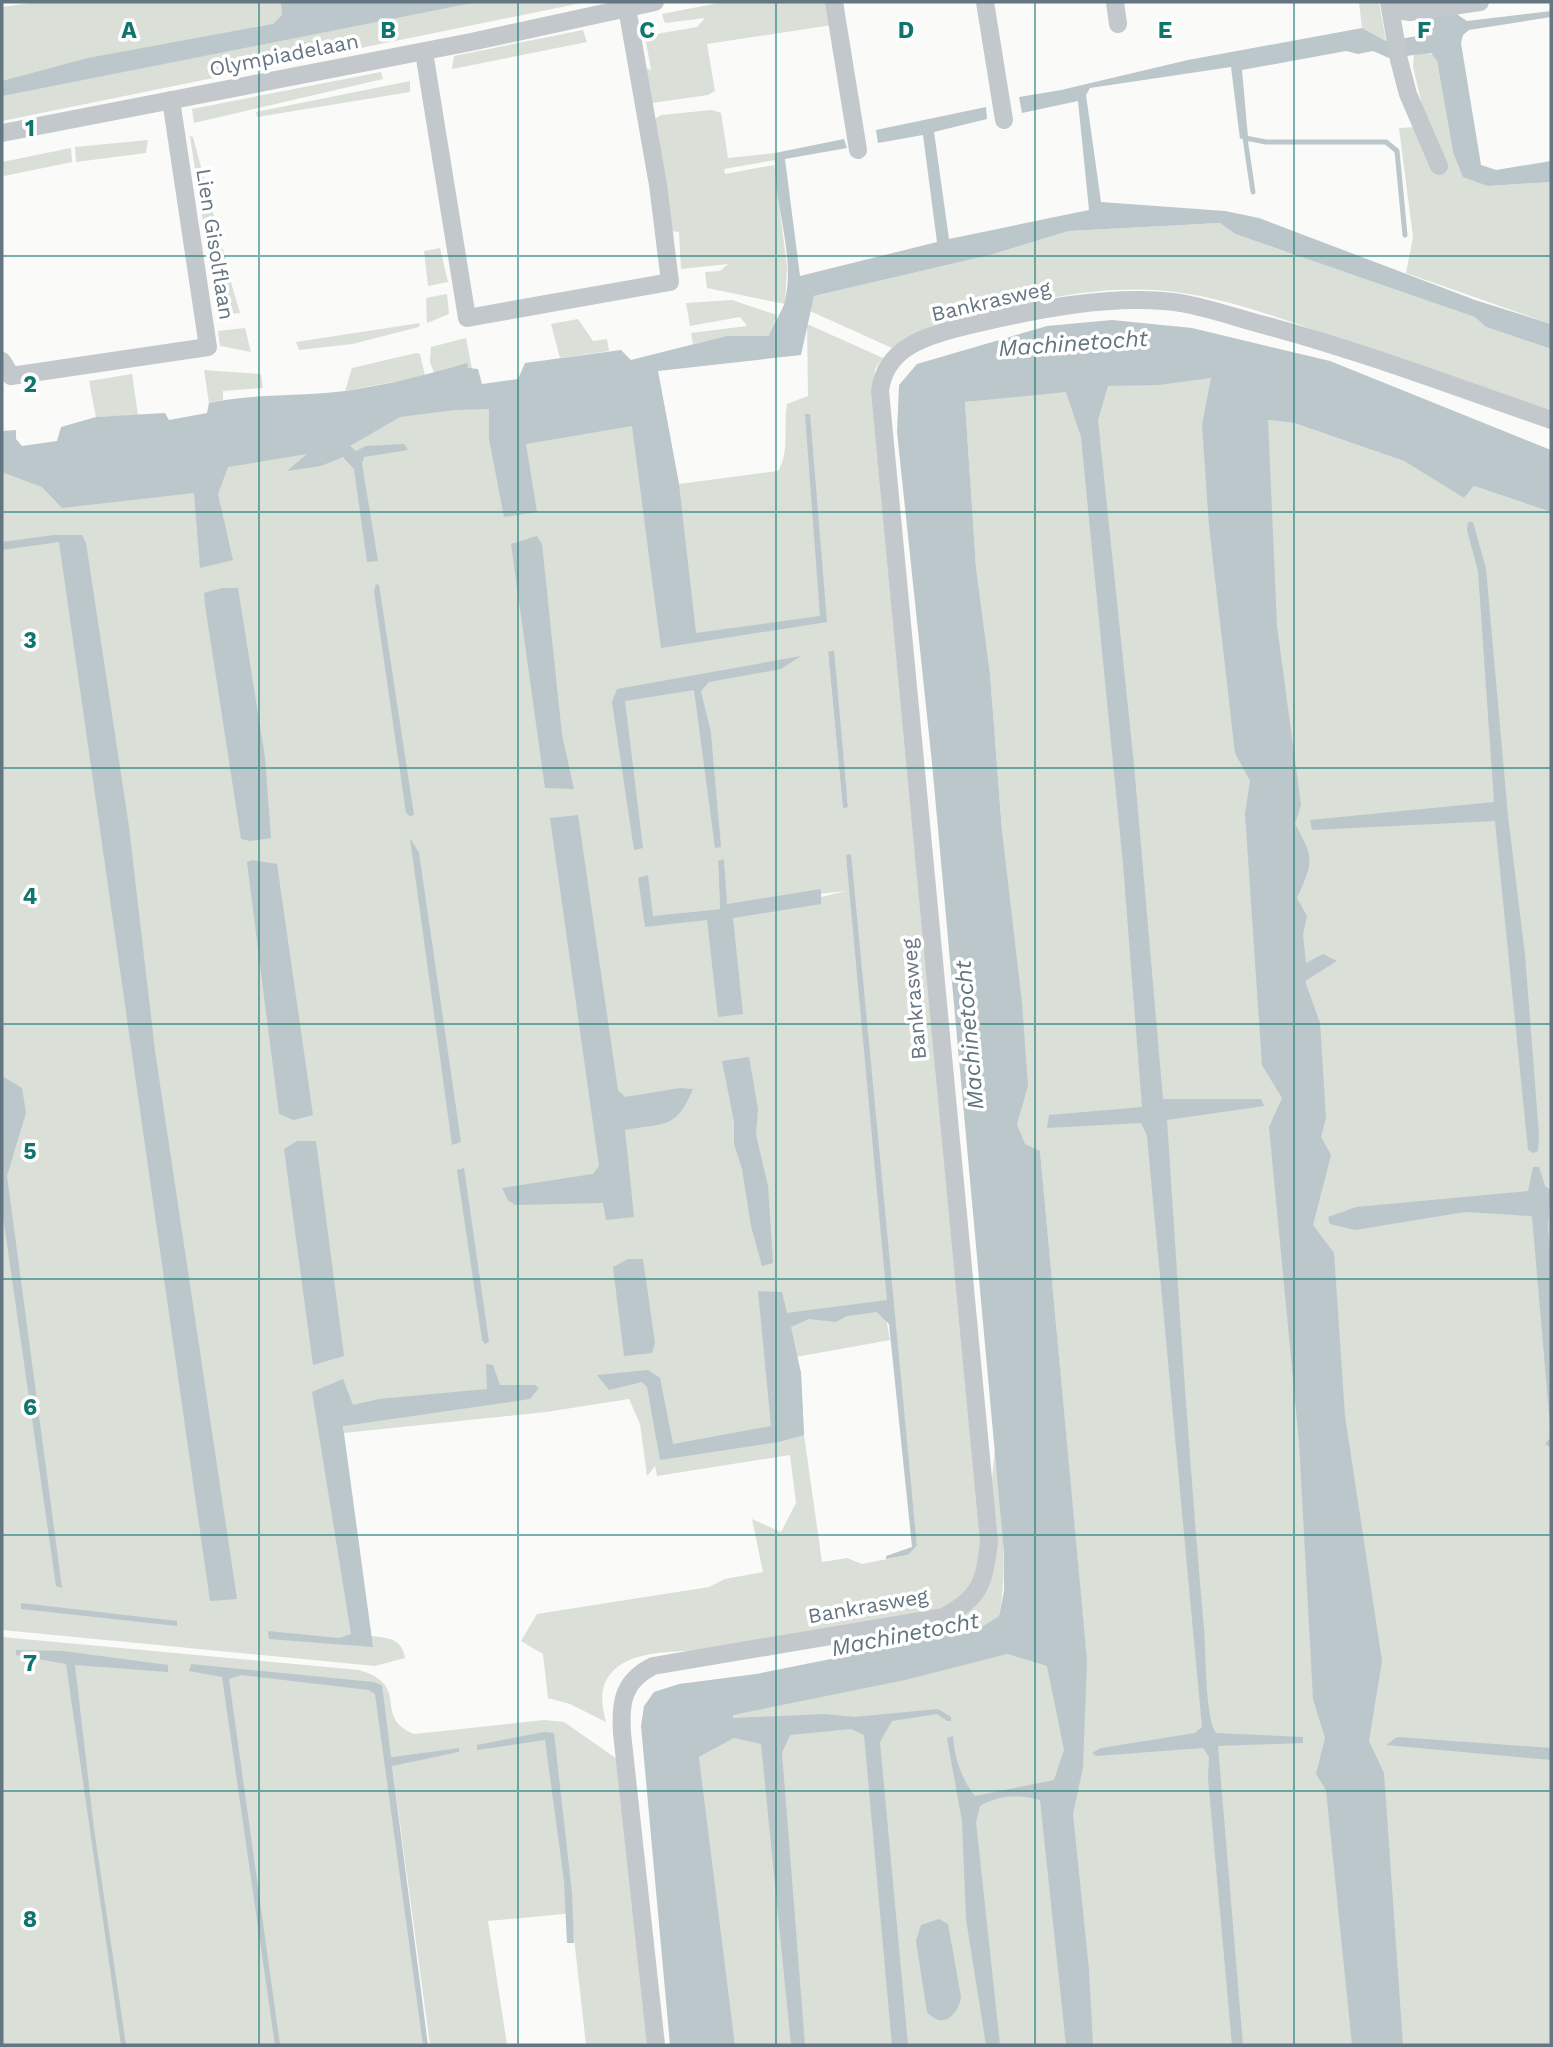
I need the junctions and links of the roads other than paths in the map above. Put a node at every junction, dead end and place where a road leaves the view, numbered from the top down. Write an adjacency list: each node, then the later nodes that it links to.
1 (655, 2): 7 (street, Olympiadelaan)
2 (834, 2): 13 (street)
3 (985, 2): 11 (street)
4 (1115, 2): 8 (street)
5 (1480, 2): 6 (street)
6 (1390, 5): 14 (street)
7 (627, 8): 9 (street, Olympiadelaan); 9 (street)
8 (1118, 24)
9 (424, 52): 10 (street, Olympiadelaan)
10 (171, 100): 12 (street, Olympiadelaan); 15 (street, Lien Gisolflaan)
11 (1004, 120)
12 (2, 133)
13 (858, 150)
14 (1439, 166)
15 (2, 361)
16 (1551, 420): 17 (street, Bankrasweg)
17 (656, 2045)

